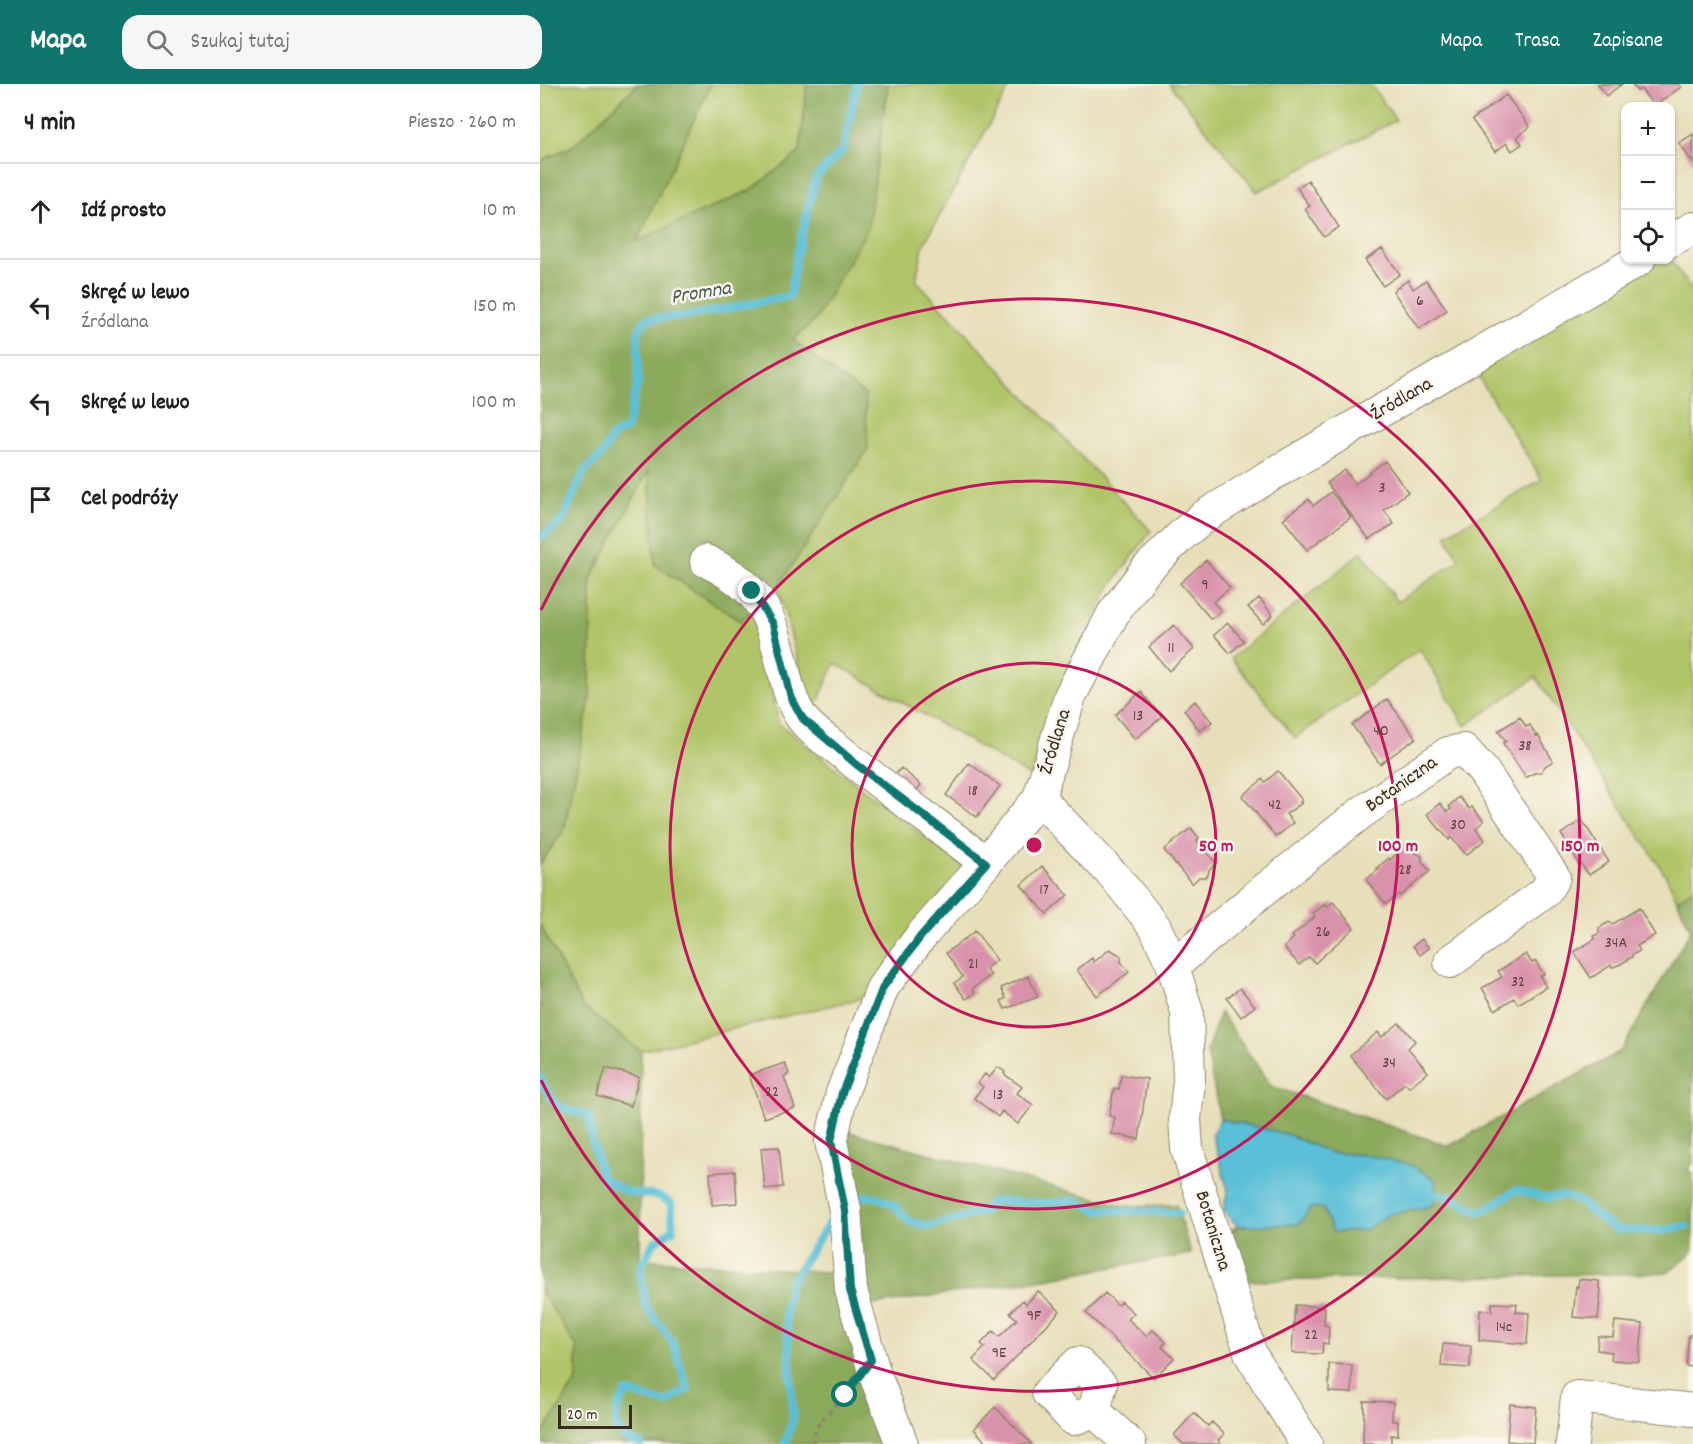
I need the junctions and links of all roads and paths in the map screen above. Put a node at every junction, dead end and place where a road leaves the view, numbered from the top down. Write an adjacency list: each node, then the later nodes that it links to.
1 (1632, 264): 3 (street, Źródlana)
2 (706, 561): 4 (street)
3 (1039, 798): 4 (street, Źródlana); 6 (street, Botaniczna)
4 (986, 863): 7 (street, Źródlana)
5 (1450, 962): 6 (street, Botaniczna)
6 (1173, 966): 13 (street, Botaniczna)
7 (871, 1360): 10 (path); 11 (street, Źródlana)
8 (1693, 1410): 14 (street)
9 (1094, 1411): 12 (street)
10 (813, 1444)
11 (902, 1444)
12 (1130, 1444)
13 (1306, 1444)
14 (1572, 1444)

